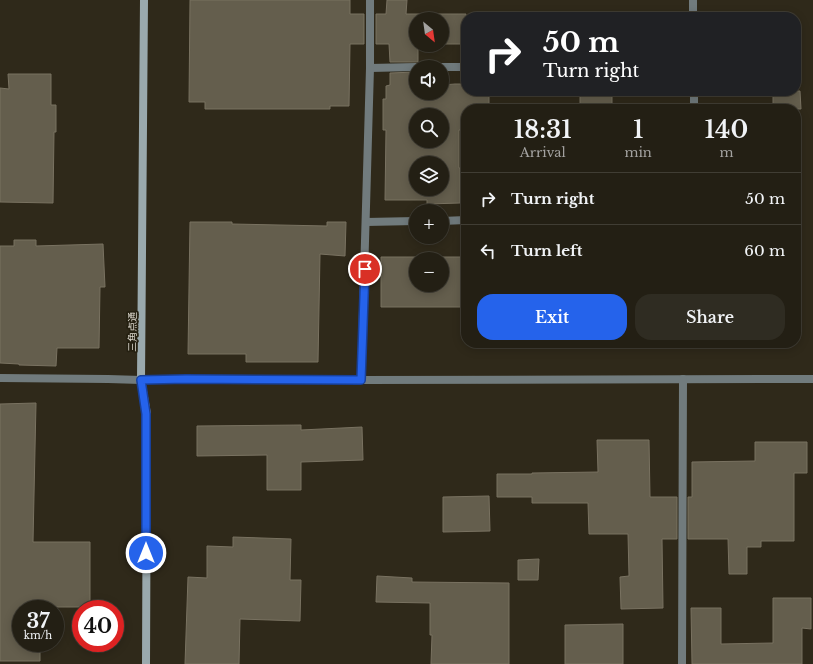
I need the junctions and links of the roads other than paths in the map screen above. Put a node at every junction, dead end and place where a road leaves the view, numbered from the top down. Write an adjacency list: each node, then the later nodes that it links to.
1 (144, 0): 16 (street, 三角点通)
2 (370, 0): 8 (street)
3 (693, 0): 4 (street)
4 (693, 12)
5 (409, 67): 8 (street)
6 (449, 67): 7 (street)
7 (461, 67)
8 (370, 68): 12 (street)
9 (461, 220): 11 (street)
10 (409, 221): 12 (street)
11 (449, 221)
12 (366, 222): 17 (street)
13 (0, 378): 16 (street)
14 (683, 379): 15 (street); 17 (street); 19 (street)
15 (813, 379)
16 (141, 380): 17 (street); 18 (street, 三角点通)
17 (361, 380)
18 (146, 664)
19 (682, 664)

